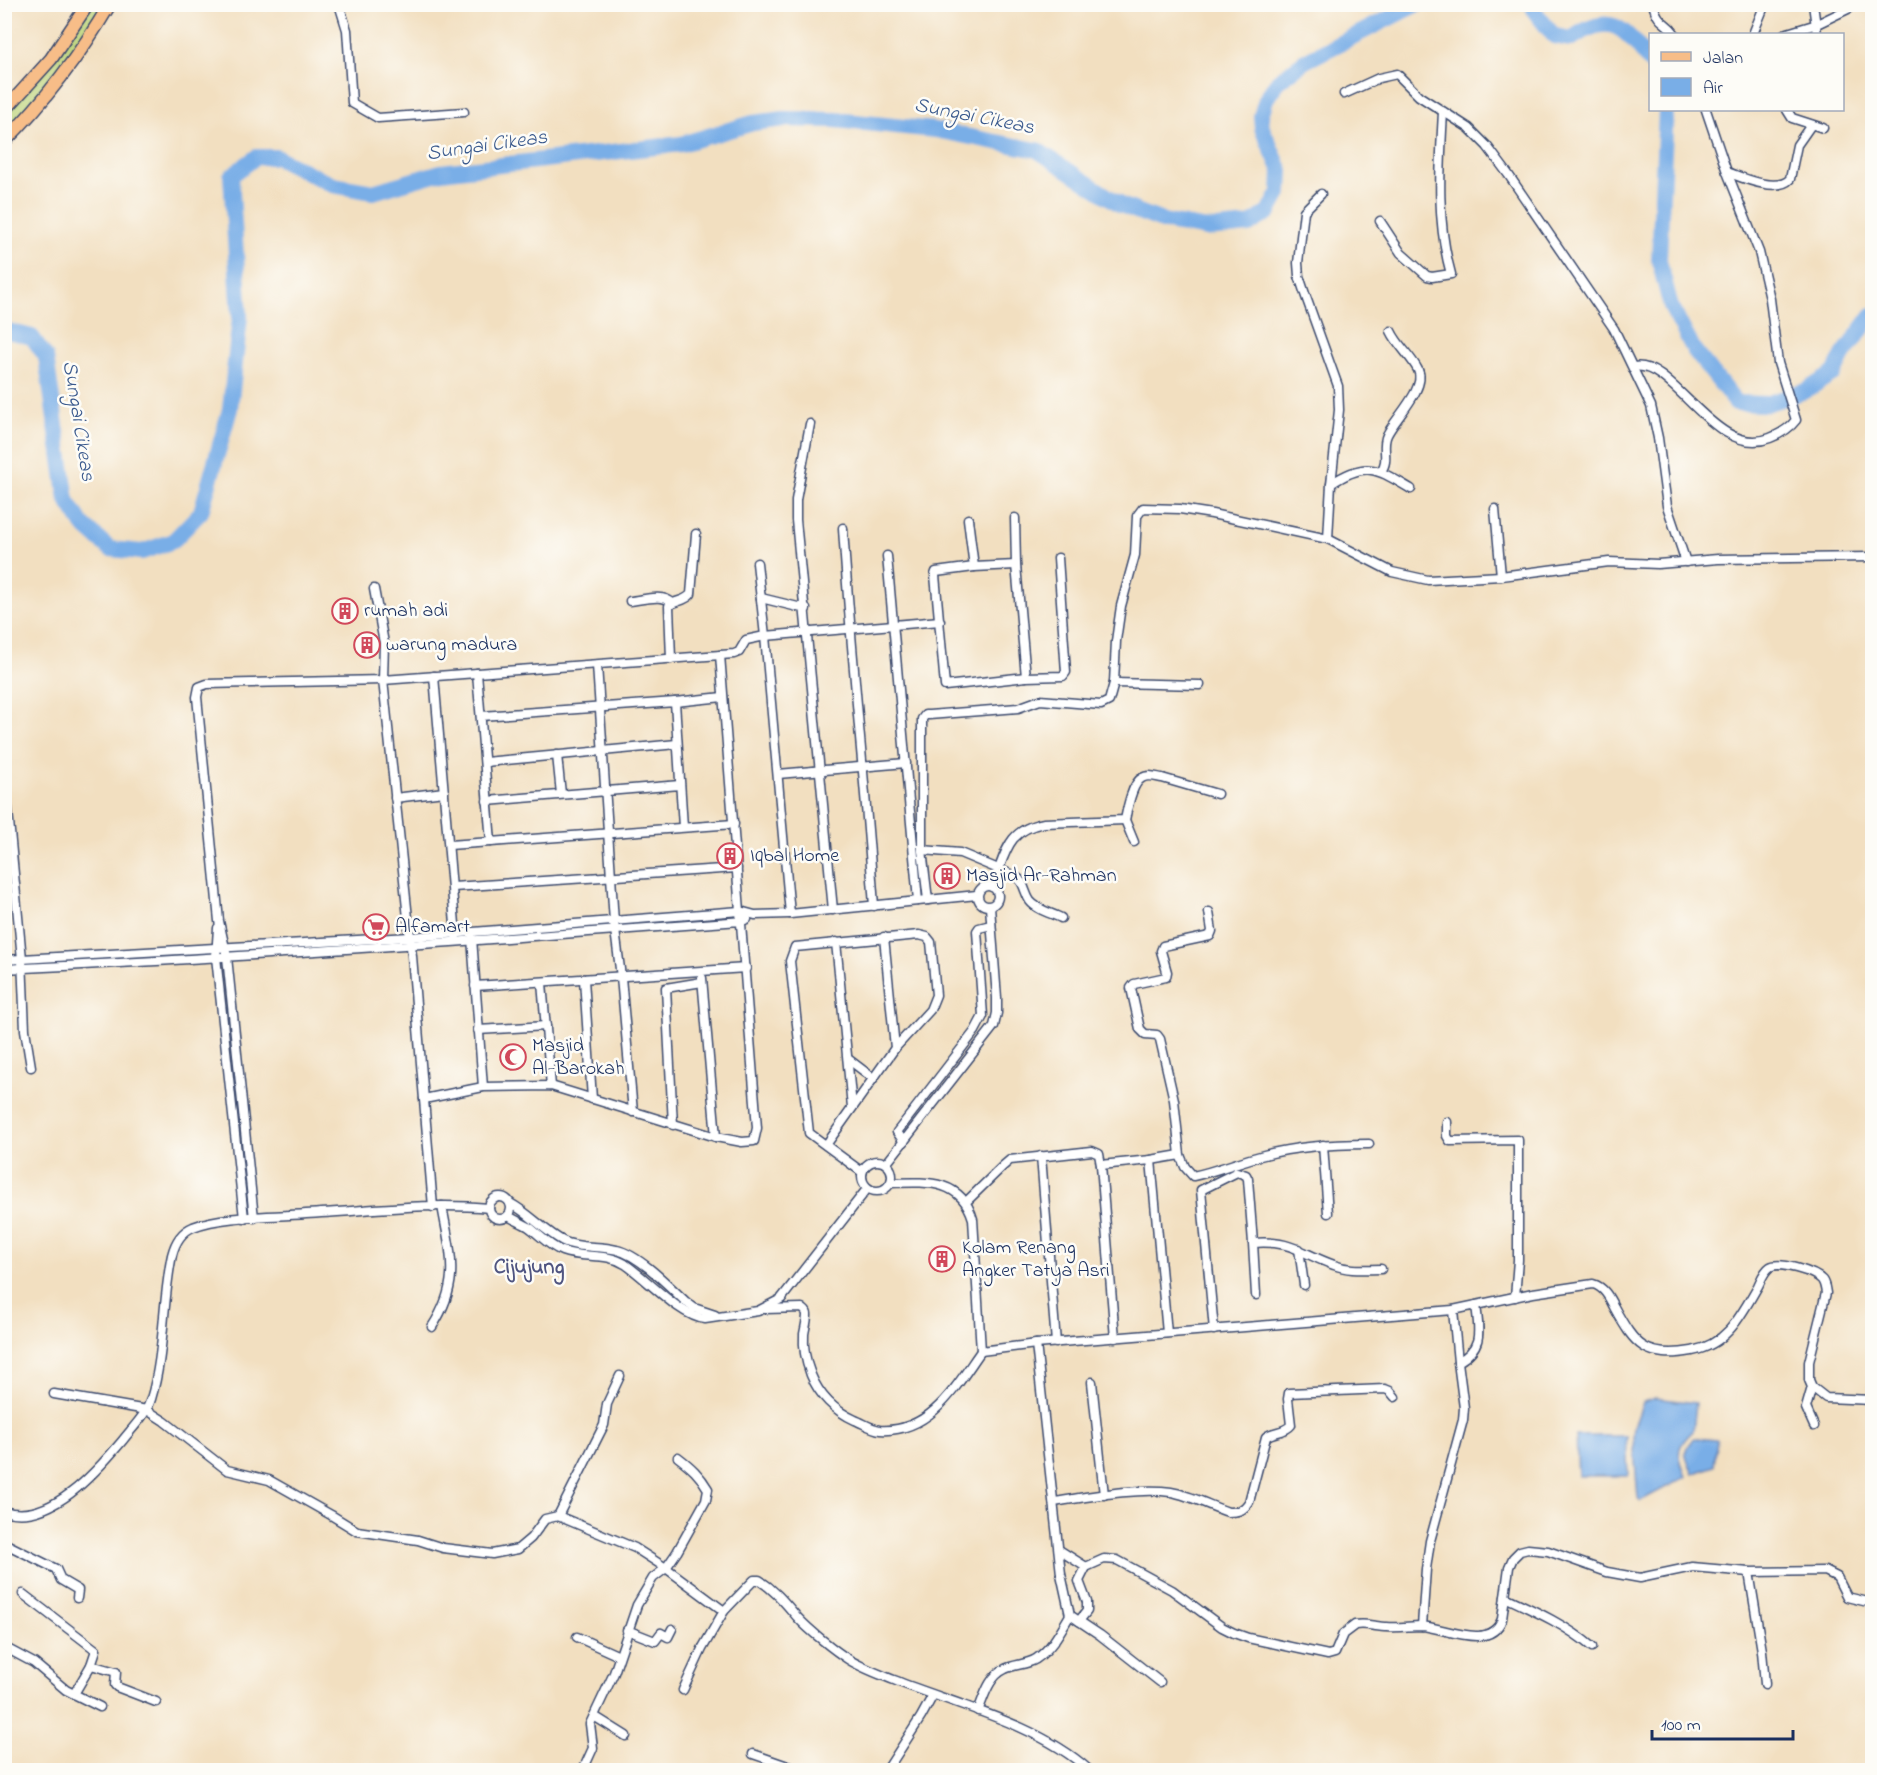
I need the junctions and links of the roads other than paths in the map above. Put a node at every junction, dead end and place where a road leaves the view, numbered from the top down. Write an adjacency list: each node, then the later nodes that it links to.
1 (88, 4): 14 (main road)
2 (110, 4): 21 (main road)
3 (339, 4): 17 (street)
4 (1653, 4): 9 (street)
5 (1765, 4): 10 (street)
6 (1813, 4): 8 (street)
7 (1850, 8): 8 (street)
8 (1817, 24): 11 (street); 12 (street)
9 (1674, 33)
10 (1754, 33)
11 (1787, 33)
12 (1817, 33)
13 (1344, 94): 18 (street)
14 (4, 111)
15 (1706, 111): 22 (street)
16 (1788, 111): 19 (street)
17 (464, 112)
18 (1443, 112): 24 (street); 26 (street)
19 (1811, 125): 20 (street); 22 (street)
20 (1823, 128)
21 (4, 142)
22 (1727, 172): 26 (street)
23 (1321, 194): 29 (street)
24 (1380, 222)
25 (1391, 331): 28 (street)
26 (1634, 367): 41 (street)
27 (810, 424): 49 (street)
28 (1381, 471): 29 (street); 30 (street)
29 (1331, 483): 36 (street)
30 (1411, 489)
31 (1495, 509): 44 (street)
32 (1015, 518): 42 (street)
33 (968, 519): 43 (street)
34 (843, 528): 52 (street)
35 (696, 534): 48 (street)
36 (1328, 539): 44 (street); 62 (street)
37 (887, 556): 51 (street)
38 (1872, 557): 41 (street)
39 (1058, 558): 60 (street)
40 (757, 562): 46 (street)
41 (1686, 562): 44 (street)
42 (1016, 566): 43 (street); 60 (street)
43 (974, 567): 50 (street)
44 (1501, 576)
45 (375, 589): 61 (street)
46 (761, 598): 49 (street); 54 (street)
47 (630, 601): 48 (street)
48 (672, 603): 56 (street)
49 (806, 609): 53 (street)
50 (940, 621): 51 (street); 64 (street)
51 (894, 626): 52 (street); 74 (street)
52 (849, 630): 53 (street); 75 (street)
53 (808, 634): 54 (street); 77 (street)
54 (765, 636): 55 (street); 78 (street)
55 (720, 655): 56 (street); 66 (street)
56 (671, 659): 57 (street)
57 (597, 665): 58 (street); 68 (street)
58 (477, 673): 59 (street); 69 (street)
59 (434, 676): 61 (street); 81 (street)
60 (1026, 677): 64 (street)
61 (383, 680): 84 (street); 119 (street)
62 (1114, 683): 63 (street); 93 (street)
63 (1200, 685)
64 (945, 687): 65 (street)
65 (946, 696)
66 (723, 698): 67 (street); 87 (street)
67 (675, 702): 68 (street); 70 (street)
68 (600, 706): 69 (street); 71 (street)
69 (481, 716): 73 (street)
70 (678, 744): 71 (street); 79 (street)
71 (603, 751): 72 (street); 80 (street)
72 (557, 755): 73 (street); 83 (street)
73 (484, 762): 85 (street)
74 (906, 763): 75 (street); 101 (street)
75 (863, 766): 77 (street); 102 (street)
76 (4, 768): 121 (street)
77 (821, 770): 78 (street); 104 (street)
78 (778, 774): 107 (street)
79 (680, 785): 80 (street); 88 (street)
80 (605, 791): 83 (street); 89 (street)
81 (444, 792): 84 (street); 92 (street)
82 (1217, 794): 86 (street)
83 (561, 795): 85 (street)
84 (395, 798): 116 (street)
85 (487, 801): 90 (street)
86 (1125, 820): 91 (street); 95 (street)
87 (734, 824): 88 (street); 94 (street)
88 (683, 827): 89 (street)
89 (608, 833): 90 (street); 96 (street)
90 (491, 842): 92 (street)
91 (1134, 842)
92 (449, 845): 98 (street)
93 (922, 850): 95 (street); 100 (street)
94 (737, 868): 96 (street); 105 (street)
95 (1000, 869): 97 (street); 109 (street)
96 (611, 875): 98 (street); 112 (street)
97 (992, 886): 99 (street); 103 (street)
98 (453, 887): 113 (street)
99 (977, 895): 100 (street); 103 (street)
100 (928, 900): 101 (street)
101 (918, 901): 102 (street)
102 (874, 906): 104 (street)
103 (990, 907): 111 (street)
104 (833, 910): 107 (street)
105 (740, 911): 108 (street); 110 (street); 112 (street)
106 (1209, 912): 155 (street)
107 (790, 914): 108 (street)
108 (755, 915): 110 (street)
109 (1061, 918)
110 (742, 921): 112 (street); 122 (street)
111 (991, 925): 130 (street); 131 (street)
112 (614, 927): 114 (street); 125 (street)
113 (456, 933): 114 (street); 116 (street); 117 (street)
114 (472, 937): 117 (street); 129 (street)
115 (884, 937): 118 (street); 134 (street); 134 (street)
116 (410, 941): 117 (street); 119 (street); 143 (street)
117 (457, 942)
118 (836, 942): 136 (street); 153 (street)
119 (221, 952): 121 (street); 169 (street); 170 (street)
120 (4, 960): 121 (street)
121 (22, 963): 123 (street); 138 (street)
122 (746, 968): 124 (street); 150 (street)
123 (4, 969)
124 (701, 972): 125 (street); 127 (street)
125 (621, 977): 126 (street); 147 (street)
126 (584, 980): 128 (street); 144 (street)
127 (702, 982): 149 (street); 150 (street)
128 (542, 983): 129 (street); 132 (street)
129 (475, 986): 133 (street)
130 (997, 998): 131 (street); 137 (street)
131 (982, 999): 135 (street)
132 (546, 1026): 133 (street); 140 (street)
133 (478, 1030): 141 (street)
134 (895, 1048): 139 (street)
135 (956, 1054): 137 (street); 142 (street)
136 (848, 1059): 139 (street); 146 (street)
137 (967, 1062): 145 (street)
138 (31, 1067)
139 (873, 1078): 146 (street)
140 (551, 1086): 141 (street); 144 (street)
141 (483, 1087): 143 (street)
142 (926, 1092): 145 (street); 151 (street)
143 (424, 1099): 165 (street)
144 (592, 1099): 147 (street)
145 (937, 1100): 151 (street)
146 (852, 1107): 153 (street)
147 (633, 1112): 149 (street)
148 (1447, 1122): 176 (street)
149 (673, 1125): 150 (street)
150 (716, 1137)
151 (904, 1142): 158 (street)
152 (1370, 1144): 154 (street)
153 (826, 1145): 160 (street)
154 (1323, 1145): 155 (street); 167 (street)
155 (1180, 1155): 157 (street)
156 (1041, 1156): 159 (street); 163 (street); 185 (street)
157 (1151, 1160): 159 (street); 183 (street)
158 (886, 1164): 160 (street); 161 (street)
159 (1101, 1165): 184 (street)
160 (862, 1172): 162 (street)
161 (891, 1183): 162 (street); 163 (street)
162 (867, 1189): 178 (street)
163 (966, 1202): 187 (street)
164 (510, 1203): 166 (street); 168 (street); 180 (street)
165 (438, 1206): 166 (street); 170 (street); 181 (street)
166 (489, 1208): 168 (street)
167 (1328, 1213)
168 (508, 1216): 180 (street)
169 (244, 1218): 170 (street); 195 (street)
170 (254, 1218)
171 (1253, 1243): 172 (street); 175 (street); 182 (street)
172 (1299, 1249): 173 (street); 174 (street)
173 (1381, 1269)
174 (1304, 1285)
175 (1256, 1295)
176 (1515, 1297): 177 (street); 191 (street)
177 (1476, 1305): 179 (street); 188 (street)
178 (765, 1309): 180 (street); 187 (street)
179 (1453, 1310): 182 (street); 188 (street)
180 (718, 1316)
181 (432, 1327)
182 (1214, 1330): 183 (street)
183 (1167, 1333): 184 (street)
184 (1115, 1338): 185 (street)
185 (1056, 1343): 186 (street)
186 (1036, 1344): 187 (street); 199 (street)
187 (981, 1351)
188 (1458, 1362): 216 (street)
189 (620, 1376): 201 (street)
190 (1092, 1383): 198 (street)
191 (1812, 1388): 194 (street); 196 (street)
192 (54, 1394): 195 (street)
193 (1395, 1397): 198 (street)
194 (1872, 1400)
195 (147, 1410): 200 (street); 201 (street)
196 (1814, 1426)
197 (678, 1457): 205 (street)
198 (1104, 1495): 199 (street)
199 (1054, 1502): 203 (street)
200 (4, 1511)
201 (558, 1516): 205 (street)
202 (4, 1543): 211 (street)
203 (1059, 1550): 204 (street); 214 (street)
204 (1086, 1567): 215 (street); 216 (street)
205 (666, 1568): 208 (street); 213 (street)
206 (1749, 1572): 210 (street); 212 (street); 225 (street)
207 (637, 1584): 208 (street)
208 (645, 1592): 218 (street)
209 (23, 1593): 223 (street)
210 (1505, 1597): 216 (street); 221 (street)
211 (77, 1598)
212 (1872, 1603)
213 (724, 1611): 226 (street); 228 (street)
214 (1070, 1616): 215 (street); 231 (street)
215 (1079, 1621): 224 (street)
216 (1422, 1626)
217 (672, 1629): 218 (street)
218 (627, 1630): 222 (street)
219 (577, 1637): 222 (street)
220 (4, 1647): 227 (street)
221 (1592, 1647)
222 (619, 1656): 232 (street)
223 (91, 1665): 227 (street); 229 (street)
224 (1160, 1683)
225 (1765, 1684)
226 (683, 1690)
227 (74, 1694): 230 (street)
228 (933, 1695): 231 (street); 237 (street)
229 (156, 1702)
230 (100, 1707)
231 (978, 1711): 238 (street)
232 (594, 1716): 233 (street); 235 (street)
233 (626, 1736)
234 (753, 1754): 236 (street)
235 (583, 1770)
236 (799, 1770)
237 (887, 1770)
238 (1089, 1770)

